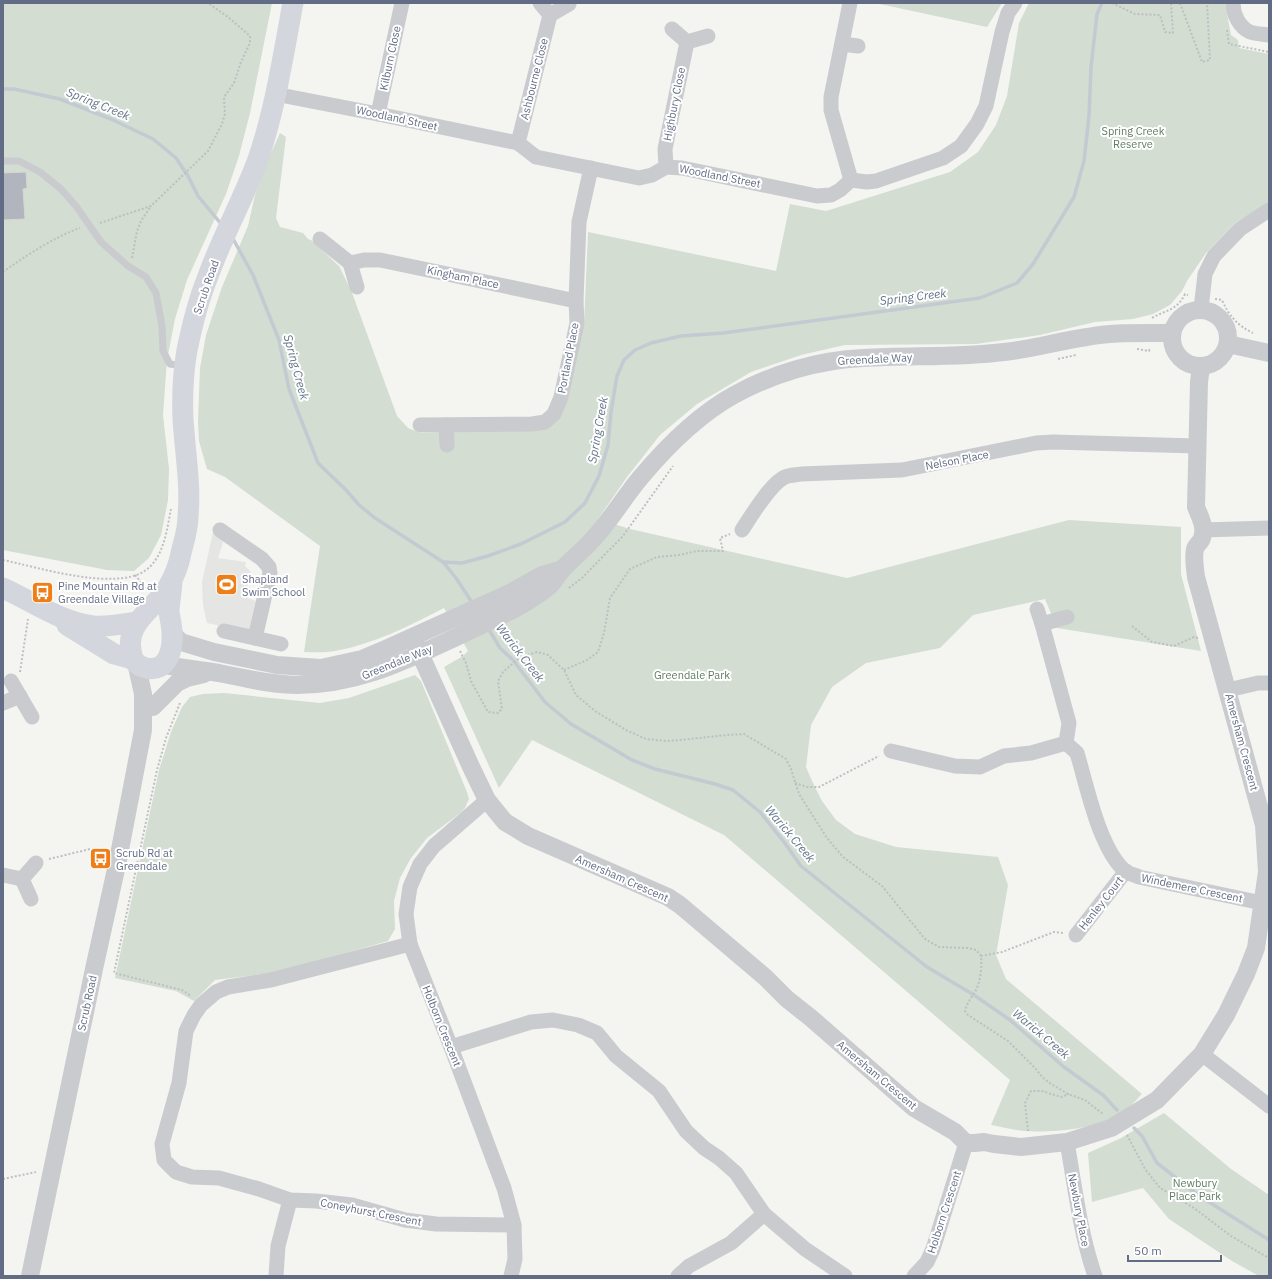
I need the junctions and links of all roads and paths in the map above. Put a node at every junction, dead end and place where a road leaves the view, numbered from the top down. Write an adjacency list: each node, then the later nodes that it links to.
1 (208, 3): 27 (path)
2 (293, 3): 20 (main road, Scrub Road)
3 (402, 3): 21 (street, Kilburn Close)
4 (540, 3): 13 (street)
5 (850, 3): 18 (street)
6 (1015, 3): 26 (street)
7 (1112, 3): 8 (path)
8 (1171, 3)
9 (1180, 3): 10 (path)
10 (1207, 3)
11 (1233, 3): 16 (street)
12 (569, 4): 13 (street)
13 (550, 15): 22 (street, Ashbourne Close)
14 (672, 29): 17 (street)
15 (708, 36): 17 (street)
16 (1269, 36)
17 (687, 42): 24 (street, Highbury Close)
18 (842, 44): 19 (street); 26 (street)
19 (858, 46)
20 (275, 94): 21 (street, Woodland Street); 44 (main road, Scrub Road)
21 (378, 114): 22 (street, Woodland Street)
22 (518, 143): 25 (street, Woodland Street)
23 (3, 161): 32 (lane)
24 (666, 167): 25 (street, Woodland Street); 26 (street, Woodland Street)
25 (591, 168): 34 (street, Portland Place)
26 (852, 180)
27 (175, 182)
28 (151, 206): 32 (path)
29 (1269, 210): 35 (street)
30 (320, 238): 31 (street)
31 (350, 263): 33 (street); 34 (street, Kingham Place)
32 (130, 267): 44 (lane)
33 (357, 287)
34 (576, 301): 47 (street, Portland Place)
35 (1201, 304): 36 (path); 37 (street); 38 (path); 39 (street)
36 (1153, 333): 37 (street, Greendale Way); 40 (path); 72 (street, Greendale Way)
37 (1171, 333): 45 (street)
38 (1259, 335)
39 (1228, 344): 41 (street); 45 (street)
40 (1133, 349)
41 (1269, 353)
42 (1077, 355): 43 (path)
43 (1055, 360)
44 (185, 366): 57 (main road, Scrub Road)
45 (1201, 367): 49 (street)
46 (420, 425): 47 (street, Portland Place)
47 (446, 425): 48 (street)
48 (446, 445)
49 (1197, 446): 54 (street, Nelson Place); 55 (street)
50 (676, 461): 59 (path)
51 (172, 503): 56 (path)
52 (1269, 528): 55 (street)
53 (220, 530): 69 (street)
54 (742, 530): 76 (path)
55 (1203, 530): 70 (street, Amersham Crescent)
56 (3, 560)
57 (172, 580): 64 (main road, Scrub Road); 67 (main road, Scrub Road)
58 (3, 588): 62 (main road)
59 (566, 589)
60 (1037, 609): 65 (street)
61 (30, 612): 81 (path)
62 (54, 615): 64 (main road); 73 (main road)
63 (1067, 617): 65 (street)
64 (140, 619): 67 (main road); 73 (main road)
65 (1042, 624): 87 (street)
66 (1132, 626): 70 (path)
67 (171, 628): 72 (street, Greendale Way); 75 (main road)
68 (224, 632): 69 (street)
69 (255, 638): 71 (street)
70 (1213, 639): 80 (street, Amersham Crescent)
71 (281, 644)
72 (416, 646): 77 (street, Greendale Way); 90 (street, Amersham Crescent)
73 (134, 661): 75 (main road); 86 (street, Scrub Road)
74 (509, 665): 76 (path)
75 (162, 666): 77 (street, Greendale Way); 84 (street, Scrub Road)
76 (564, 670): 89 (path)
77 (213, 672): 84 (street)
78 (11, 681): 81 (street)
79 (1269, 683): 80 (street)
80 (1228, 690): 97 (street, Amersham Crescent)
81 (20, 696): 83 (street); 85 (street)
82 (183, 697): 101 (path)
83 (3, 703)
84 (153, 707): 86 (street, Scrub Road)
85 (32, 717)
86 (143, 730): 91 (street, Scrub Road)
87 (1066, 743): 88 (street); 93 (street, Windemere Crescent)
88 (891, 751): 89 (path)
89 (795, 783): 100 (path)
90 (487, 800): 99 (street, Holborn Crescent); 108 (street, Amersham Crescent)
91 (120, 854): 92 (path); 110 (street, Scrub Road)
92 (36, 862): 95 (street)
93 (1126, 871): 97 (street, Windemere Crescent); 98 (street, Henley Court)
94 (3, 875): 95 (street)
95 (22, 879): 96 (street)
96 (31, 899)
97 (1262, 903): 103 (street, Amersham Crescent)
98 (1076, 935): 100 (path)
99 (410, 944): 101 (street, Coneyhurst Crescent); 102 (street, Holborn Crescent)
100 (982, 956): 104 (path)
101 (201, 1005): 112 (street, Coneyhurst Crescent)
102 (451, 1047): 113 (street); 114 (street, Holborn Crescent)
103 (1202, 1054): 105 (street); 106 (street, Amersham Crescent)
104 (1069, 1094): 106 (path); 109 (path)
105 (1269, 1106)
106 (1114, 1125): 107 (street, Amersham Crescent); 115 (path)
107 (1067, 1142): 109 (street, Amersham Crescent); 122 (street, Newbury Place)
108 (966, 1143): 109 (street, Amersham Crescent); 121 (street, Holborn Crescent)
109 (1030, 1146)
110 (53, 1168): 111 (path); 116 (street, Scrub Road)
111 (3, 1179)
112 (290, 1200): 114 (street, Coneyhurst Crescent); 117 (street)
113 (764, 1214): 119 (street); 120 (street)
114 (514, 1225): 118 (street, Holborn Crescent)
115 (1269, 1258)
116 (30, 1276)
117 (276, 1276)
118 (511, 1276)
119 (678, 1276)
120 (845, 1276)
121 (914, 1276)
122 (1096, 1276)

